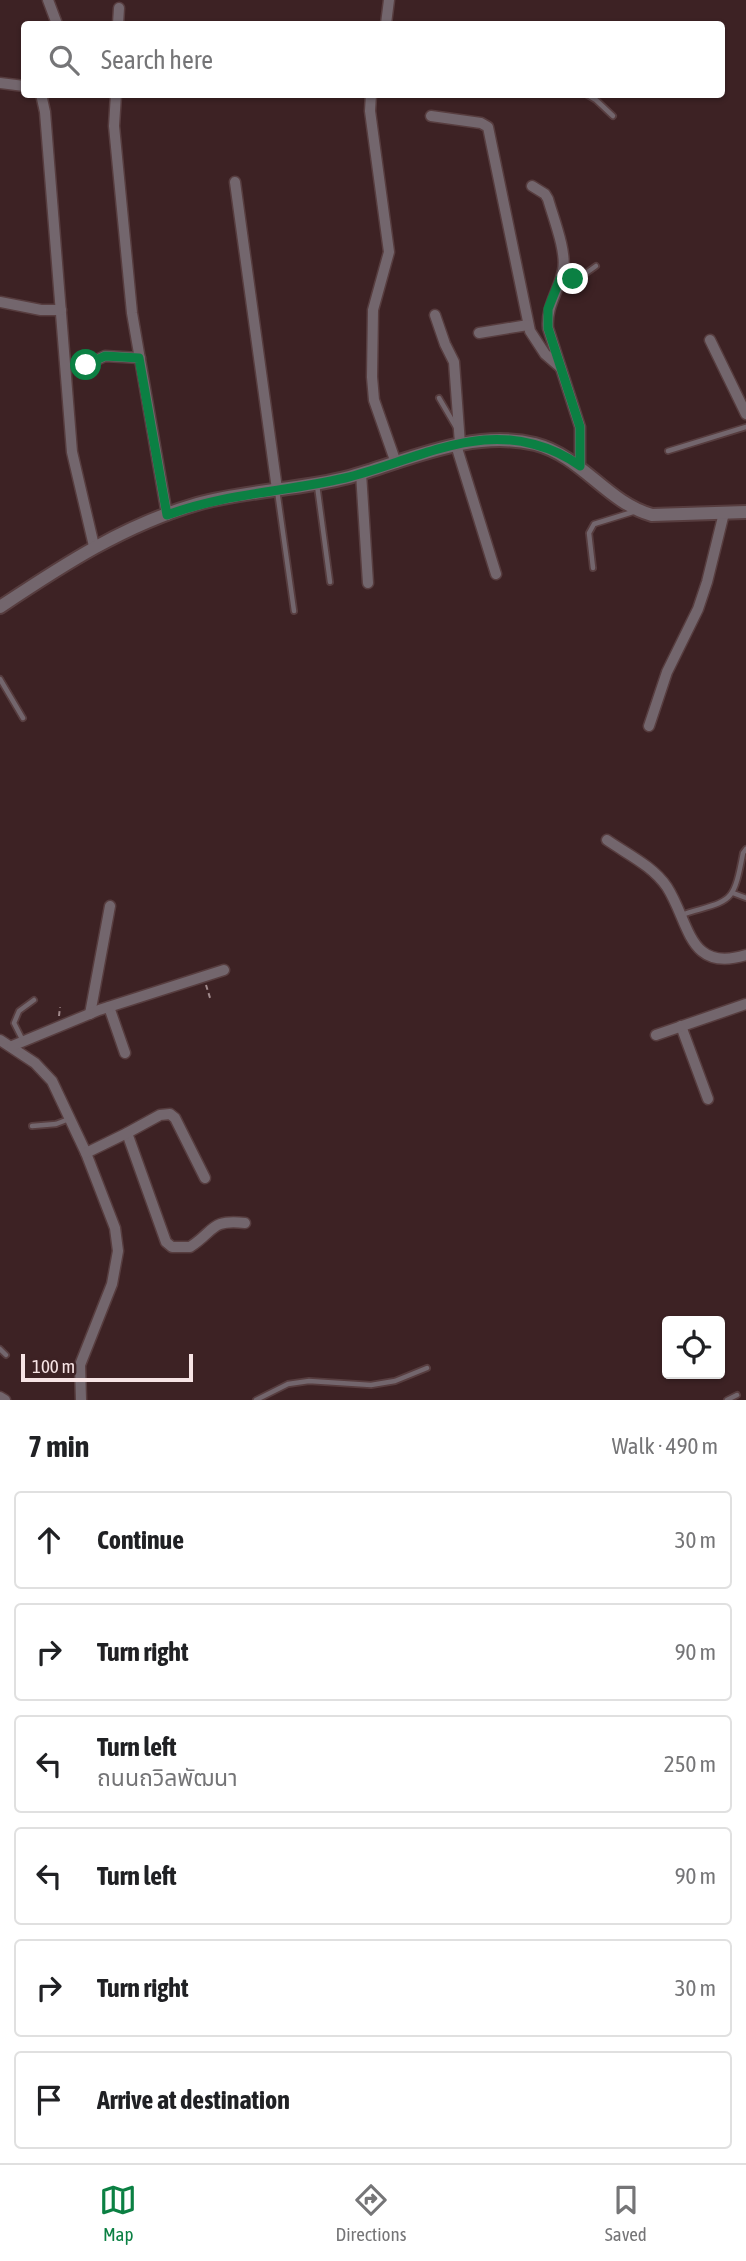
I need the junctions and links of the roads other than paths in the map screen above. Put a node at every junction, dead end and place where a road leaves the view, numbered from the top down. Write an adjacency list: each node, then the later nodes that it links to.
1 (48, 0): 4 (street)
2 (389, 0): 6 (street)
3 (119, 8): 5 (street)
4 (56, 21)
5 (118, 21)
6 (386, 21)
7 (0, 83): 8 (street)
8 (21, 86)
9 (43, 98): 20 (street)
10 (116, 98): 25 (street)
11 (371, 98): 34 (street)
12 (593, 98): 14 (lane)
13 (431, 116): 22 (street)
14 (613, 116)
15 (235, 182): 38 (street)
16 (532, 186): 18 (street)
17 (596, 266): 18 (lane)
18 (560, 279): 27 (street)
19 (0, 302): 20 (street)
20 (61, 310): 43 (street)
21 (435, 315): 31 (street)
22 (528, 325): 23 (street); 27 (street)
23 (479, 333)
24 (710, 340): 29 (street)
25 (139, 358): 26 (street); 42 (street)
26 (86, 365)
27 (560, 367): 35 (street)
28 (439, 398): 31 (lane)
29 (746, 414)
30 (746, 427): 33 (lane)
31 (458, 431): 32 (street)
32 (458, 445): 34 (street); 35 (street); 45 (street)
33 (668, 451)
34 (396, 463): 36 (street)
35 (580, 466): 39 (street)
36 (361, 473): 37 (street); 47 (street)
37 (317, 483): 38 (street); 46 (lane)
38 (277, 489): 42 (street); 49 (lane)
39 (638, 511): 41 (street); 44 (lane)
40 (746, 512): 41 (street)
41 (724, 513): 52 (street)
42 (167, 515): 43 (street)
43 (94, 546): 48 (street)
44 (593, 568)
45 (496, 573)
46 (330, 582)
47 (368, 583)
48 (0, 607)
49 (295, 611)
50 (0, 679): 51 (lane)
51 (23, 718)
52 (649, 726)
53 (607, 841): 58 (street)
54 (746, 849): 55 (lane)
55 (733, 893): 56 (lane); 58 (lane)
56 (746, 898)
57 (110, 906): 64 (street)
58 (681, 915): 59 (street)
59 (746, 955)
60 (224, 970): 63 (street)
61 (33, 1000): 68 (lane)
62 (746, 1005): 65 (street)
63 (109, 1007): 64 (street); 70 (street)
64 (90, 1014): 68 (street)
65 (681, 1026): 66 (street); 71 (street)
66 (656, 1035)
67 (0, 1040): 69 (street)
68 (23, 1041): 69 (street)
69 (12, 1046): 72 (street)
70 (125, 1053)
71 (708, 1099)
72 (70, 1119): 73 (lane); 75 (street)
73 (32, 1126)
74 (127, 1133): 75 (street); 76 (street); 77 (street)
75 (86, 1153): 84 (street)
76 (205, 1178)
77 (245, 1223)
78 (0, 1349): 79 (lane)
79 (6, 1355)
80 (427, 1368): 85 (lane)
81 (737, 1395): 86 (lane)
82 (0, 1397): 83 (street)
83 (5, 1400)
84 (81, 1400)
85 (256, 1400)
86 (727, 1400)

